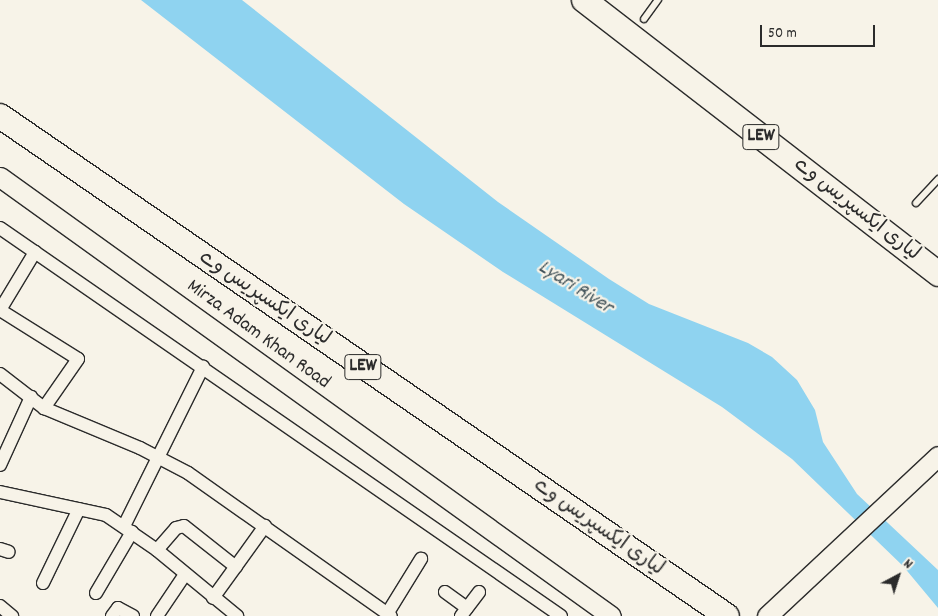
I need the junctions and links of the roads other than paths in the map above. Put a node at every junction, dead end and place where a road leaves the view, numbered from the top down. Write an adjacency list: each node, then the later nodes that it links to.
1 (584, 0): 10 (highway, لیاری ایکسپریس وے / LEW)
2 (658, 0): 3 (lane)
3 (644, 19)
4 (0, 116): 42 (highway, لیاری ایکسپریس وے / LEW)
5 (0, 177): 41 (main road, Mirza Adam Khan Road)
6 (938, 179): 7 (lane)
7 (916, 204)
8 (0, 228): 9 (street)
9 (34, 252): 11 (street); 12 (street)
10 (938, 274)
11 (0, 310): 15 (street)
12 (203, 367): 17 (street); 40 (street)
13 (0, 374): 14 (street)
14 (31, 397): 15 (street); 18 (street)
15 (44, 408): 17 (street)
16 (938, 456): 43 (main road)
17 (160, 458): 21 (street); 22 (street)
18 (0, 465)
19 (0, 492): 20 (street)
20 (79, 509): 22 (street); 27 (street)
21 (265, 526): 25 (street); 34 (street)
22 (128, 529): 23 (street); 30 (street)
23 (157, 550): 25 (street); 26 (street)
24 (421, 559): 34 (street)
25 (236, 567): 31 (street)
26 (184, 576): 31 (street); 38 (street)
27 (44, 583)
28 (445, 592): 33 (street)
29 (479, 592): 33 (street)
30 (96, 593)
31 (213, 598): 39 (street)
32 (0, 606): 35 (street)
33 (464, 612)
34 (389, 615)
35 (12, 616)
36 (112, 616): 37 (street)
37 (133, 616)
38 (157, 616)
39 (236, 616)
40 (560, 616)
41 (611, 616)
42 (727, 616)
43 (767, 616)

